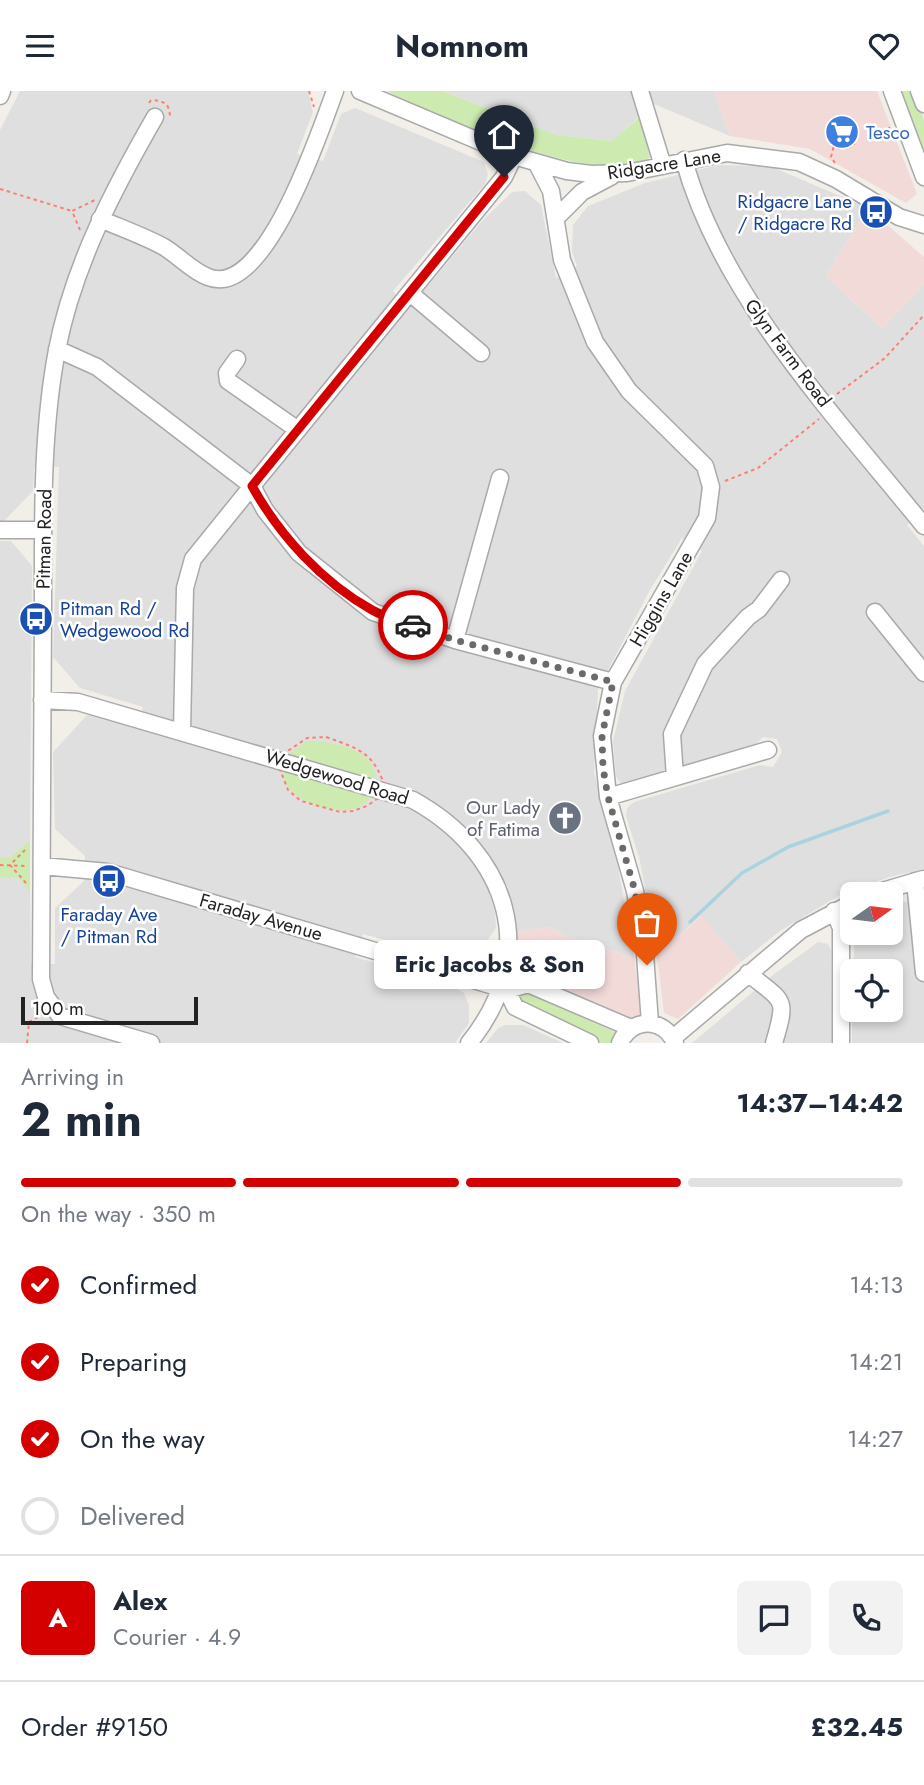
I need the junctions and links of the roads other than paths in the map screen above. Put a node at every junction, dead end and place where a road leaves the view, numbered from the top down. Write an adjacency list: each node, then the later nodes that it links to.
1 (335, 91): 15 (street)
2 (360, 91): 8 (street, Ridgacre Lane)
3 (640, 91): 11 (street)
4 (892, 91): 13 (street)
5 (919, 91): 6 (street)
6 (924, 104)
7 (155, 117): 15 (street, Pitman Road)
8 (514, 156): 10 (street, Ridgacre Lane); 17 (street)
9 (684, 160): 11 (street, Ridgacre Lane); 16 (street, Ridgacre Lane); 24 (street, Glyn Farm Road)
10 (537, 165): 12 (street, Ridgacre Lane); 14 (street)
11 (663, 166): 12 (street, Ridgacre Lane)
12 (617, 174): 14 (street)
13 (924, 177)
14 (556, 218): 31 (street, Higgins Lane)
15 (100, 219): 18 (street, Pitman Road)
16 (924, 225)
17 (410, 293): 19 (street); 21 (street)
18 (57, 349): 23 (street); 26 (street, Pitman Road)
19 (481, 353)
20 (237, 359): 21 (street)
21 (298, 430): 23 (street)
22 (500, 478): 29 (street)
23 (252, 486): 29 (street); 33 (street)
24 (924, 526)
25 (0, 530): 26 (street)
26 (43, 530): 32 (street, Pitman Road)
27 (781, 580): 35 (street)
28 (875, 612): 30 (street)
29 (455, 640): 31 (street)
30 (922, 666)
31 (613, 682): 36 (street, Higgins Lane)
32 (42, 700): 33 (street, Wedgewood Road); 37 (street, Pitman Road)
33 (182, 730): 45 (street, Wedgewood Road)
34 (768, 750): 35 (street)
35 (675, 777): 36 (street)
36 (608, 797): 46 (street, Higgins Lane)
37 (42, 866): 45 (street, Faraday Avenue); 49 (street, Pitman Road)
38 (920, 880): 39 (street); 42 (street)
39 (903, 885)
40 (840, 908): 41 (street)
41 (834, 911): 43 (street); 54 (street)
42 (923, 955): 44 (street)
43 (748, 973): 48 (street); 53 (street)
44 (924, 973)
45 (504, 989): 47 (street, Faraday Avenue); 50 (street, Wedgewood Road); 51 (street)
46 (650, 1023): 47 (street); 48 (street)
47 (631, 1028): 52 (street)
48 (674, 1041)
49 (151, 1043)
50 (469, 1043)
51 (590, 1043)
52 (620, 1043)
53 (774, 1043)
54 (841, 1043)

